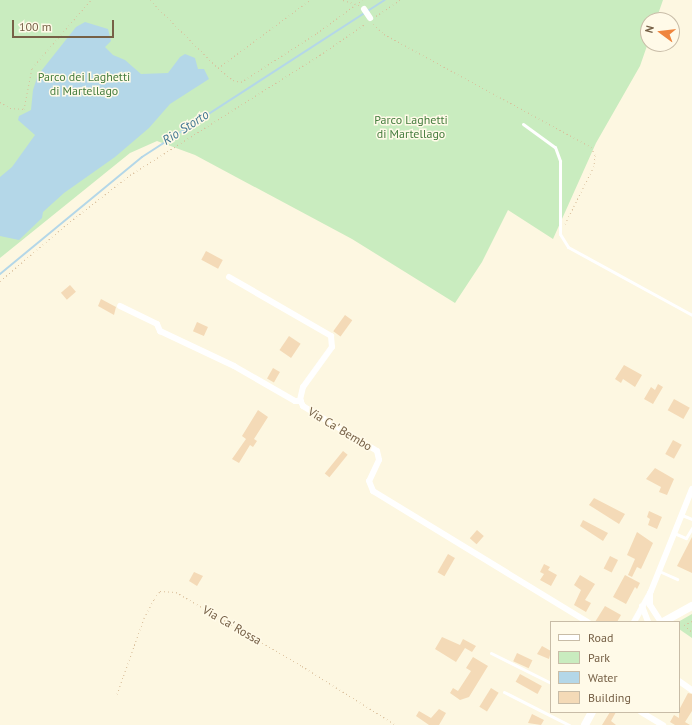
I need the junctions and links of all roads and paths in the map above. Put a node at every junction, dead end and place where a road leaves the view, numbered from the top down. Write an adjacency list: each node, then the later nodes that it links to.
1 (91, 0): 13 (path)
2 (150, 0): 12 (path)
3 (310, 0): 12 (path)
4 (342, 0): 8 (path)
5 (347, 0): 8 (path)
6 (362, 0): 9 (path)
7 (400, 0): 11 (path)
8 (350, 3): 9 (path)
9 (356, 4): 12 (path)
10 (364, 8): 11 (street)
11 (370, 18): 15 (path); 17 (path)
12 (218, 68)
13 (0, 102)
14 (523, 124): 15 (lane)
15 (560, 234): 19 (lane)
16 (229, 277): 20 (street, Via Ca' Bembo)
17 (0, 281)
18 (120, 306): 20 (street)
19 (692, 315)
20 (301, 401): 31 (street, Via Ca' Bembo)
21 (692, 489): 22 (street)
22 (682, 515): 23 (lane); 25 (street)
23 (692, 519)
24 (692, 529): 25 (lane)
25 (674, 533): 26 (street)
26 (659, 571): 27 (lane); 28 (street)
27 (677, 579)
28 (651, 591): 29 (street); 34 (street)
29 (642, 606): 32 (street); 33 (street)
30 (692, 606): 35 (street)
31 (586, 621)
32 (634, 621)
33 (648, 621)
34 (661, 621)
35 (664, 621)
36 (692, 621): 37 (path)
37 (692, 632)
38 (491, 653): 39 (lane)
39 (550, 682)
40 (680, 682): 41 (street)
41 (692, 690)
42 (504, 692): 47 (lane)
43 (118, 694): 46 (path, Via Ca' Rossa)
44 (591, 713): 48 (street)
45 (644, 713): 49 (street)
46 (396, 725)
47 (569, 725)
48 (585, 725)
49 (663, 725)

